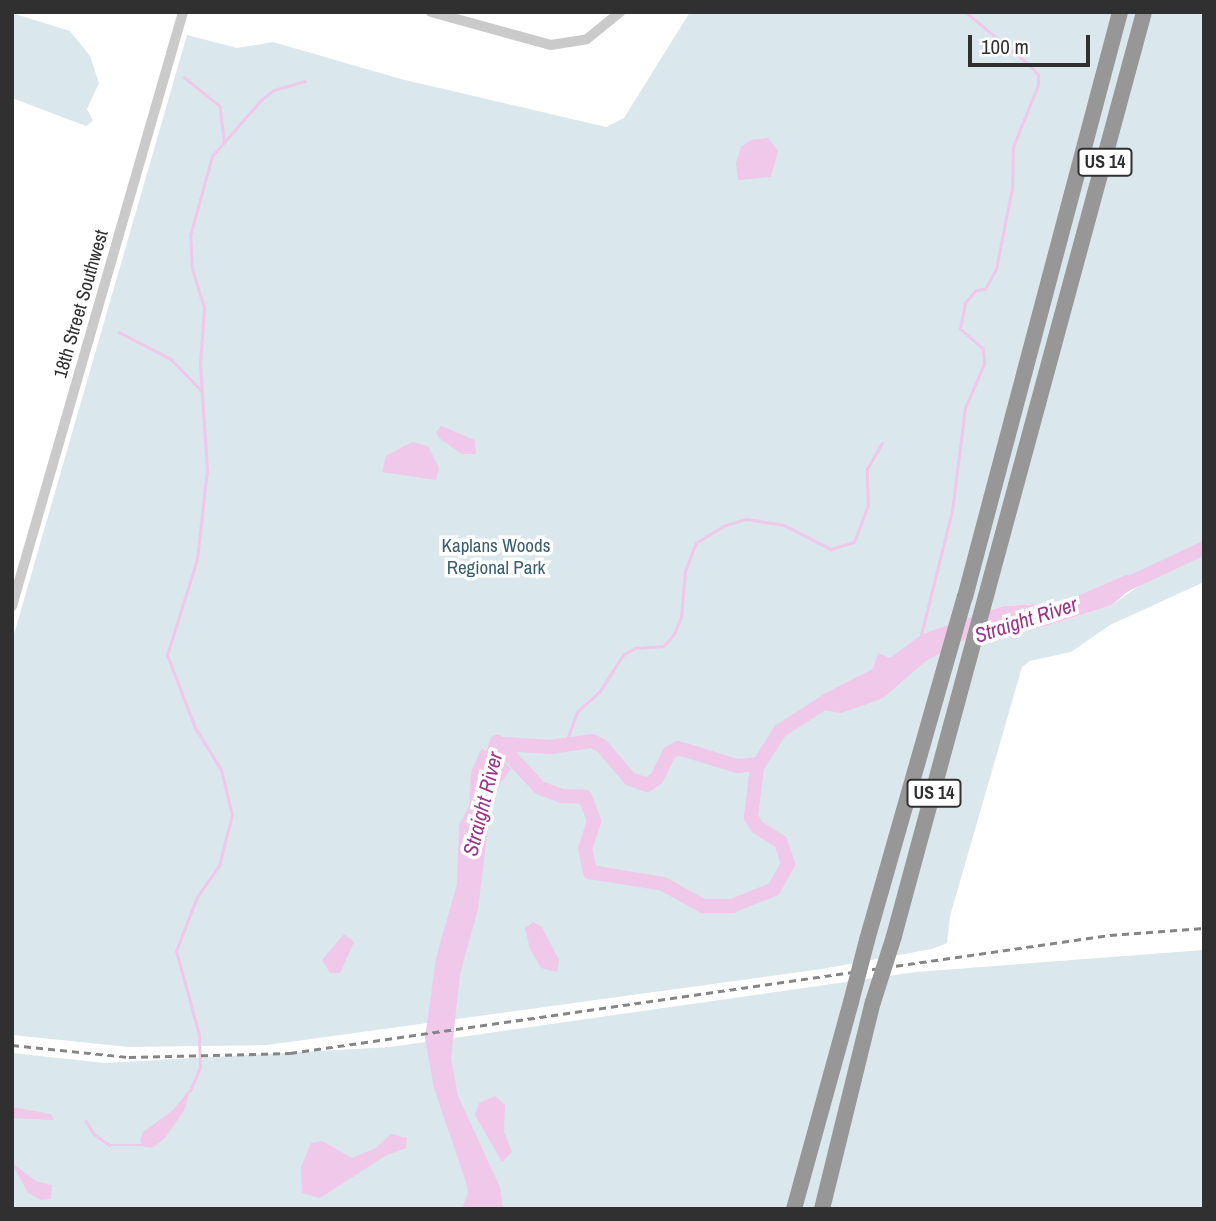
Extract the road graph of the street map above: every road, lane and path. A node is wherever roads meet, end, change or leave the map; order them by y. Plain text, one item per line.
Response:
1 (183, 12) edge
2 (431, 12) edge
3 (620, 12) edge
4 (1113, 12) edge
5 (1120, 12) edge
6 (1144, 12) edge
7 (1083, 153) junction
8 (12, 606) edge
9 (794, 1209) edge
10 (822, 1209) edge

1 - 8 street, 18th Street Southwest
2 - 3 street
4 - 7 highway
5 - 7 highway, US 14
6 - 10 highway, US 14, bridge
7 - 9 highway, US 14, bridge

